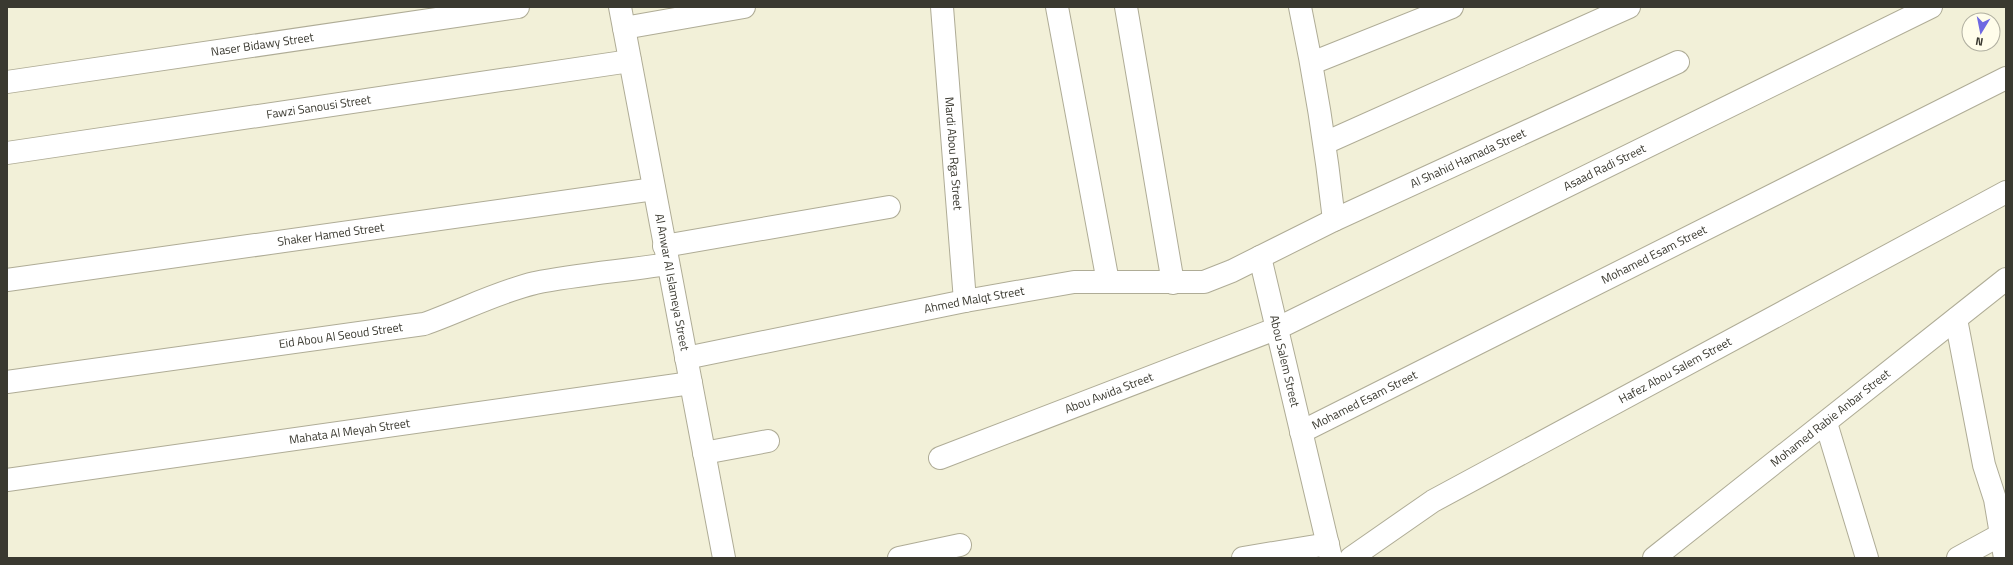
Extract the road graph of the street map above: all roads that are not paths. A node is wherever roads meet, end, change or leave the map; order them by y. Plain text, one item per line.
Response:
1 (518, 7) edge
2 (620, 7) edge
3 (744, 7) edge
4 (942, 7) edge
5 (1057, 7) edge
6 (1126, 7) edge
7 (1300, 7) edge
8 (1452, 7) edge
9 (1630, 7) edge
10 (1931, 7) edge
11 (624, 28) junction
12 (630, 61) junction
13 (1678, 62) dead end
14 (1312, 63) junction
15 (2006, 78) edge
16 (7, 82) edge
17 (1325, 143) junction
18 (7, 153) edge
19 (654, 189) junction
20 (2006, 192) edge
21 (889, 207) dead end
22 (1334, 220) junction
23 (666, 255) junction
24 (1260, 257) junction
25 (2006, 279) edge
26 (7, 280) edge
27 (1108, 282) junction
28 (1173, 283) junction
29 (964, 301) junction
30 (1956, 319) junction
31 (1278, 328) junction
32 (686, 358) junction
33 (7, 382) edge
34 (691, 383) junction
35 (1826, 423) junction
36 (1302, 432) junction
37 (768, 441) dead end
38 (704, 453) junction
39 (940, 458) dead end
40 (7, 480) edge
41 (2002, 534) junction
42 (960, 545) dead end
43 (1329, 551) edge
44 (724, 558) edge
45 (899, 558) edge
46 (1243, 558) edge
47 (1351, 558) edge
48 (1654, 558) edge
49 (1867, 558) edge
50 (1958, 558) edge
51 (2005, 558) edge

1 - 16 street, Naser Bidawy Street
2 - 11 street, Al Anwar Al Islameya Street
3 - 11 street
4 - 29 street, Mardi Abou Rga Street
5 - 27 street
6 - 28 street
7 - 14 street
8 - 14 street
9 - 17 street
10 - 31 street, Asaad Radi Street
11 - 12 street, Al Anwar Al Islameya Street
12 - 18 street, Fawzi Sanousi Street
12 - 19 street, Al Anwar Al Islameya Street
13 - 22 street, Al Shahid Hamada Street
14 - 17 street
15 - 36 street, Mohamed Esam Street
17 - 22 street
19 - 23 street, Al Anwar Al Islameya Street
19 - 26 street, Shaker Hamed Street
20 - 47 street, Hafez Abou Salem Street
21 - 23 street, Eid Abou Al Seoud Street
22 - 24 street, Al Shahid Hamada Street
23 - 32 street, Al Anwar Al Islameya Street
23 - 33 street, Eid Abou Al Seoud Street
24 - 28 street, Ahmed Malqt Street
24 - 31 street, Abou Salem Street
25 - 30 street, Mohamed Rabie Anbar Street
27 - 28 street, Ahmed Malqt Street
27 - 29 street, Ahmed Malqt Street
29 - 32 street, Ahmed Malqt Street
30 - 35 street, Mohamed Rabie Anbar Street
30 - 41 street
31 - 36 street, Abou Salem Street
31 - 39 street, Abou Awida Street
32 - 34 street, Al Anwar Al Islameya Street
34 - 38 street, Al Anwar Al Islameya Street
34 - 40 street, Mahata Al Meyah Street
35 - 48 street, Mohamed Rabie Anbar Street
35 - 49 street
36 - 43 street, Abou Salem Street
37 - 38 street
38 - 44 street, Al Anwar Al Islameya Street
41 - 50 street
41 - 51 street
42 - 45 street
43 - 46 street

